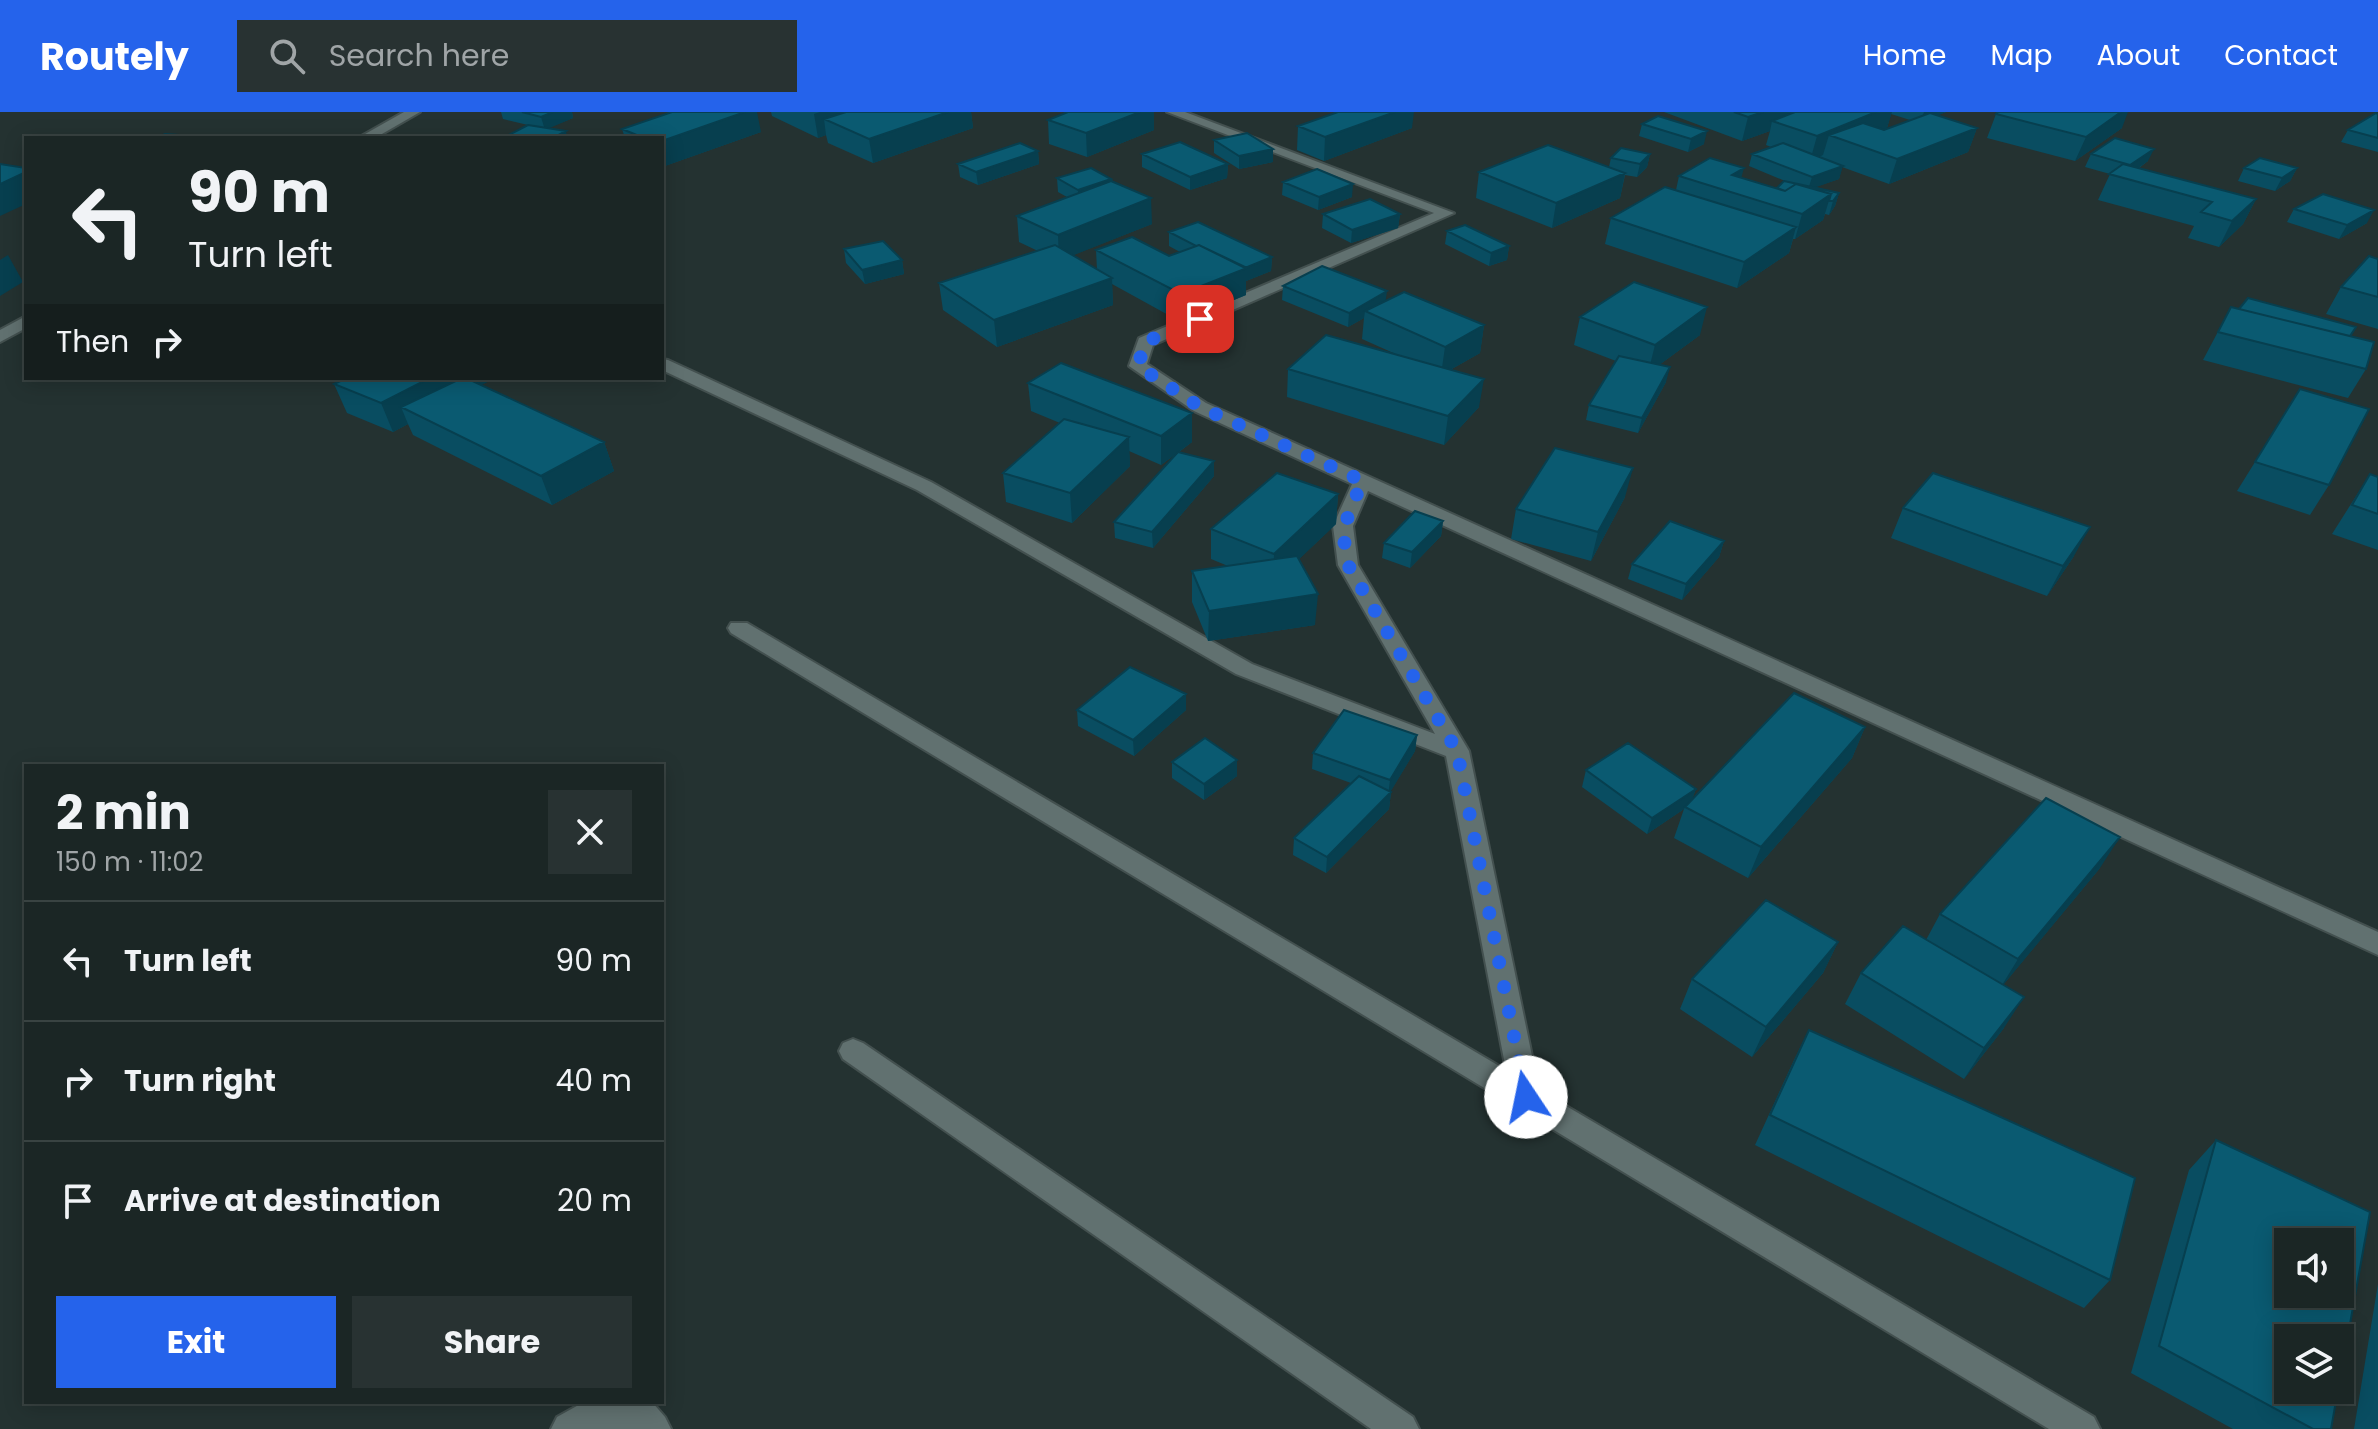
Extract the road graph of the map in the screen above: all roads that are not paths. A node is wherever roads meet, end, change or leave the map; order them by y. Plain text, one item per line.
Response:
1 (414, 112) edge
2 (1173, 112) edge
3 (369, 136) edge
4 (24, 322) edge
5 (0, 337) edge
6 (664, 365) edge
7 (1363, 481) junction
8 (739, 628) dead end
9 (1457, 751) junction
10 (2378, 944) edge
11 (853, 1051) dead end
12 (1526, 1097) junction
13 (569, 1429) edge
14 (653, 1429) edge
15 (1401, 1429) edge
16 (2082, 1429) edge

1 - 3 street
2 - 7 street
4 - 5 street
6 - 9 street
7 - 9 street
7 - 10 street
8 - 12 street
9 - 12 street
11 - 15 street
12 - 16 street
13 - 14 street

